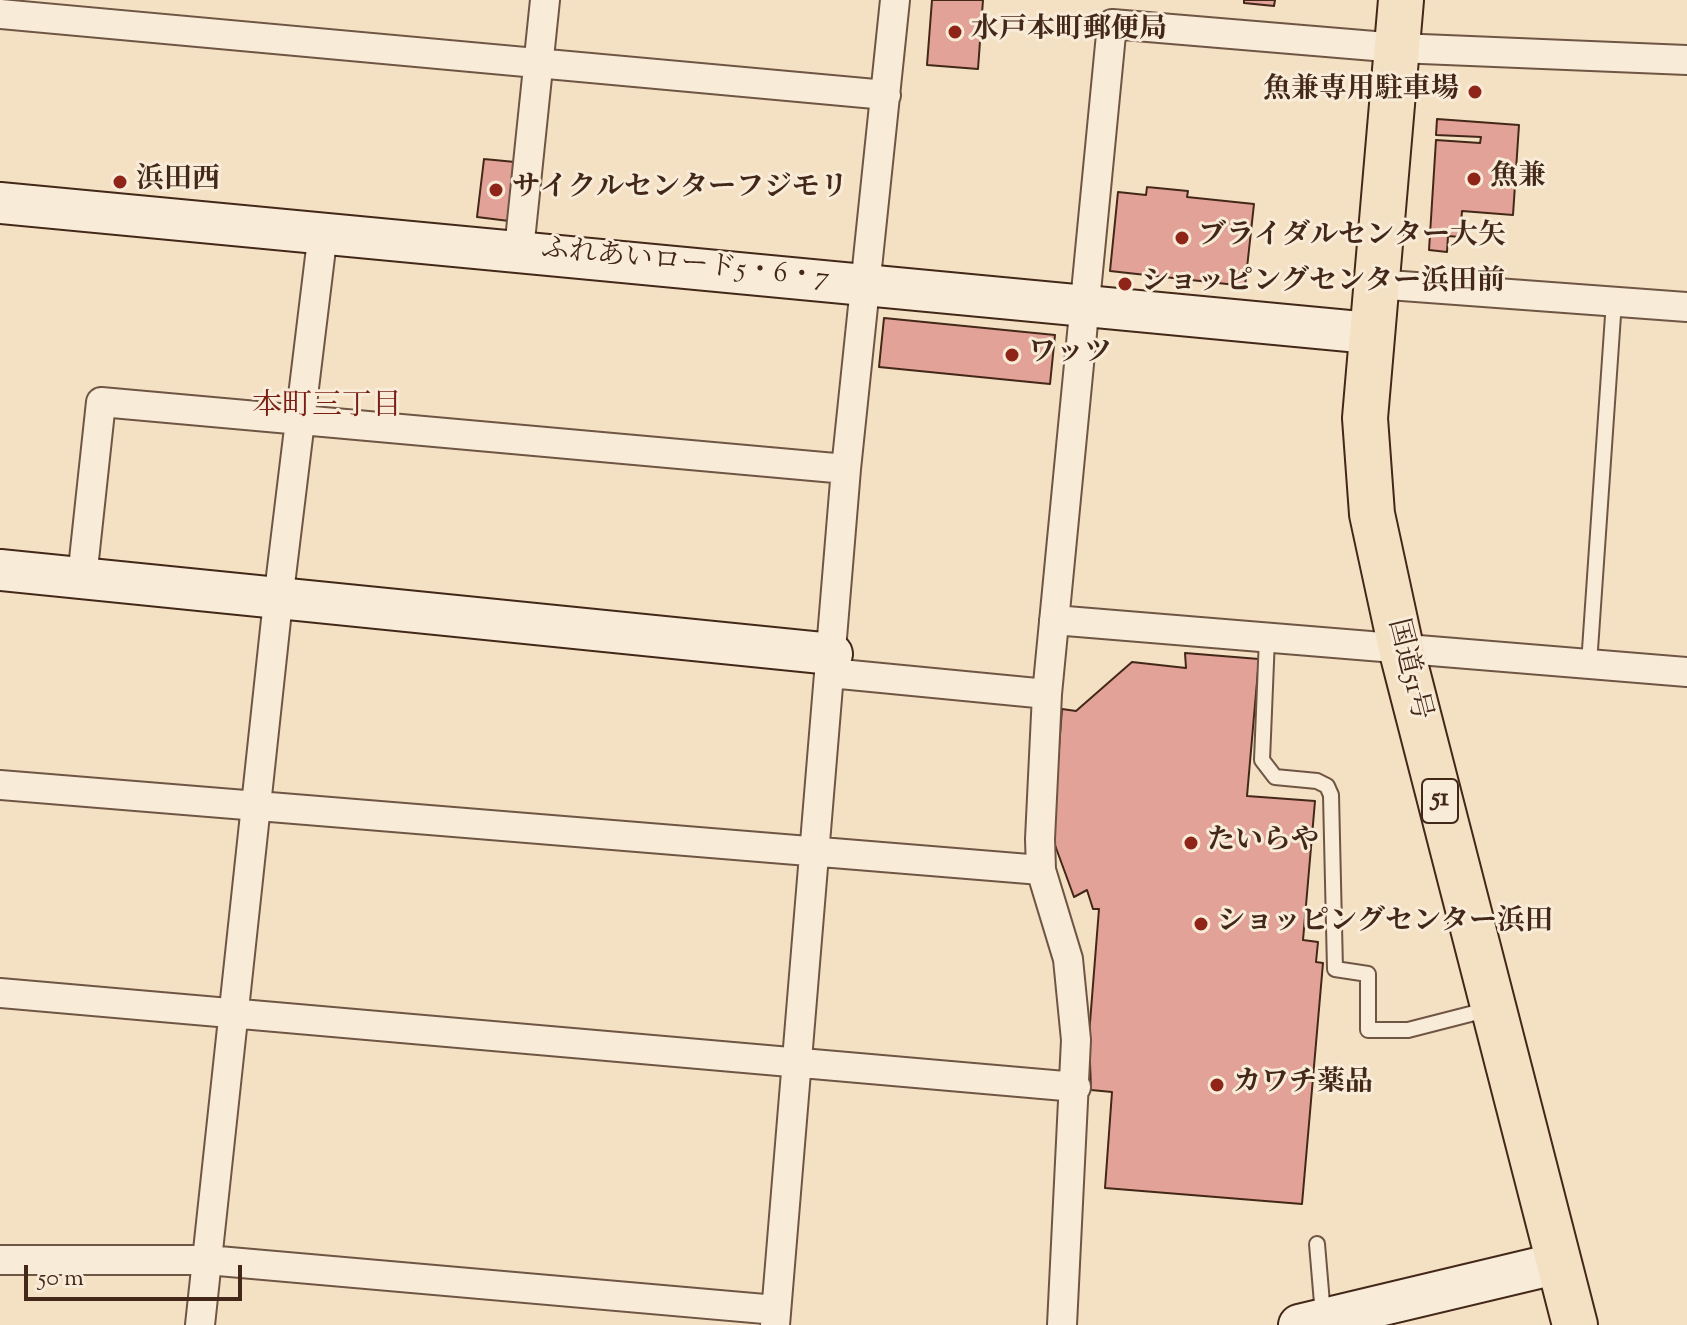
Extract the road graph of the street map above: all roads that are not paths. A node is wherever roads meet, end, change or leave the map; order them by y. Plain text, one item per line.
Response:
1 (545, 0) edge
2 (895, 0) edge
3 (1401, 0) edge
4 (0, 14) edge
5 (1398, 48) junction
6 (1687, 60) edge
7 (539, 61) junction
8 (886, 95) junction
9 (0, 203) edge
10 (323, 232) junction
11 (519, 250) junction
12 (866, 283) junction
13 (1375, 284) junction
14 (1614, 301) junction
15 (1085, 306) junction
16 (1687, 307) edge
17 (1370, 333) junction
18 (299, 421) junction
19 (846, 469) junction
20 (0, 570) edge
21 (82, 578) junction
22 (278, 601) junction
23 (1054, 620) junction
24 (1267, 638) junction
25 (1401, 648) junction
26 (831, 664) junction
27 (1589, 664) junction
28 (1687, 672) edge
29 (1047, 694) junction
30 (0, 785) edge
31 (258, 807) junction
32 (816, 854) junction
33 (1041, 870) junction
34 (0, 993) edge
35 (1493, 1008) junction
36 (233, 1013) junction
37 (798, 1064) junction
38 (1076, 1087) junction
39 (1317, 1244) dead end
40 (0, 1260) edge
41 (207, 1260) junction
42 (1559, 1263) junction
43 (776, 1317) edge
44 (1311, 1322) edge
45 (200, 1325) edge
46 (1062, 1325) edge
47 (1575, 1325) edge

1 - 7 street
2 - 8 street
3 - 5 highway, 国道51号 / 51
4 - 7 street
5 - 6 street
5 - 13 highway, 国道51号 / 51
5 - 15 street
7 - 8 street
7 - 11 street
8 - 12 street
9 - 10 street, ふれあいロード5・6・7
10 - 11 street, ふれあいロード5・6・7
10 - 18 street
11 - 12 street, ふれあいロード5・6・7
12 - 15 street, ふれあいロード5・6・7
12 - 19 street
13 - 14 street
13 - 17 highway, 国道51号 / 51
14 - 16 street
14 - 27 lane
15 - 17 street, ふれあいロード5・6・7
15 - 23 street
17 - 25 highway, 国道51号 / 51
18 - 19 street
18 - 21 street
18 - 22 street
19 - 26 street
20 - 21 street
21 - 22 street
22 - 26 street
22 - 31 street
23 - 24 street
23 - 29 street
24 - 25 street
24 - 35 lane
25 - 27 street
25 - 35 highway, 国道51号 / 51
26 - 29 street
26 - 32 street
27 - 28 street
29 - 33 street
30 - 31 street
31 - 32 street
31 - 36 street
32 - 33 street
32 - 37 street
33 - 38 street
34 - 36 street
35 - 42 highway, 国道51号 / 51
36 - 37 street
36 - 41 street
37 - 38 street
37 - 43 street
38 - 46 street
39 - 44 lane
40 - 41 street
41 - 43 street
41 - 45 street
42 - 44 street
42 - 47 highway, 国道51号 / 51

